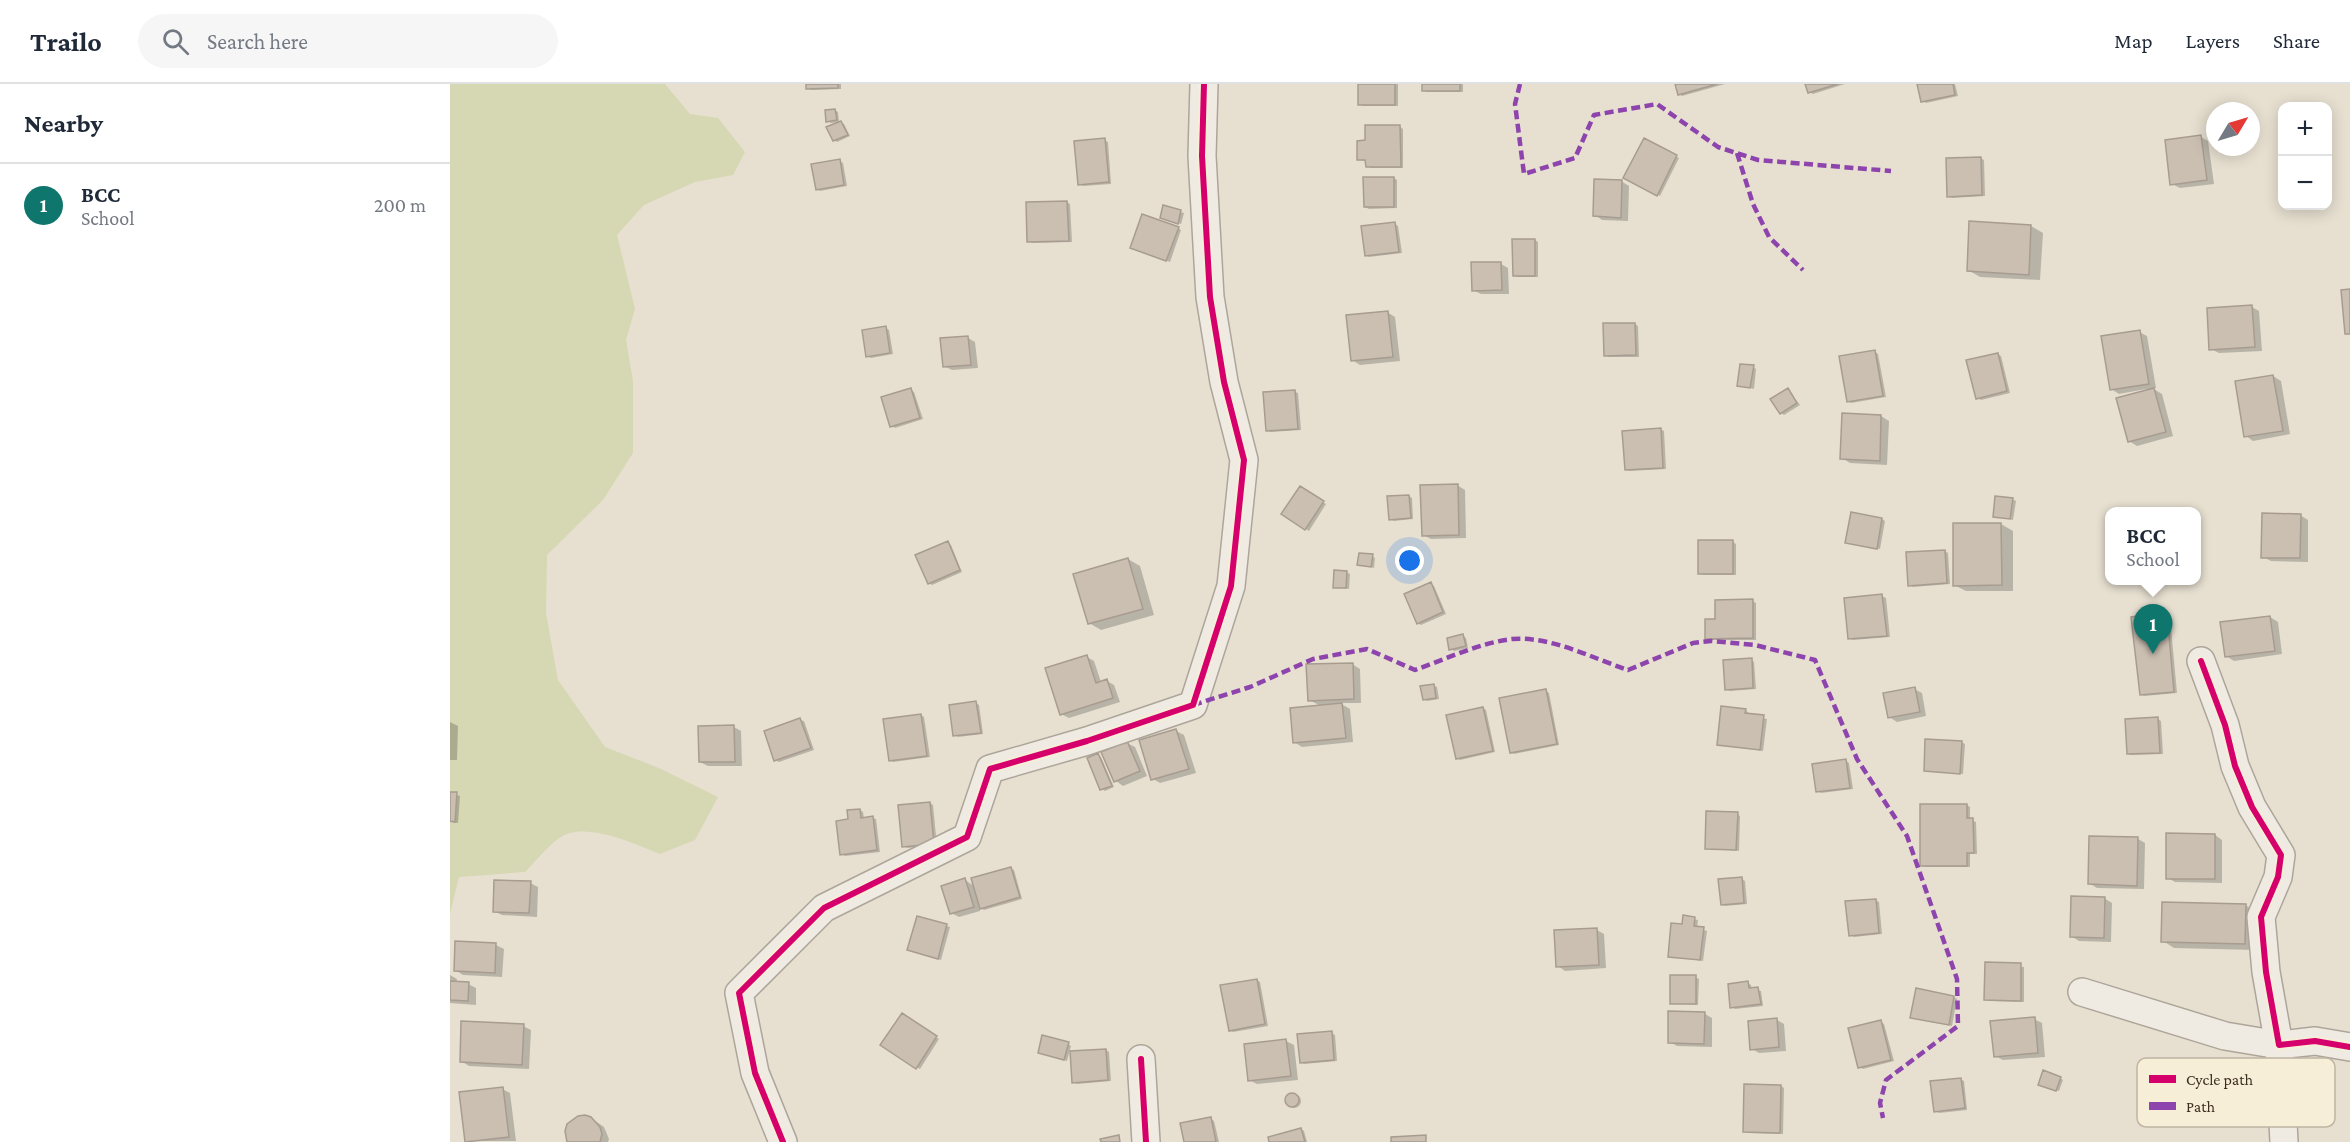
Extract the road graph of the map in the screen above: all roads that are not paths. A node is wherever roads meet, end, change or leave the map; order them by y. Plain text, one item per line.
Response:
1 (1204, 84) edge
2 (2201, 661) dead end
3 (2082, 992) dead end
4 (2279, 1045) junction
5 (2350, 1047) edge
6 (2280, 1058) edge
7 (1141, 1059) dead end
8 (2283, 1127) edge
9 (783, 1142) edge
10 (1146, 1142) edge
11 (2284, 1142) edge

1 - 9 street
2 - 4 street
3 - 4 street
4 - 5 street
4 - 6 street
7 - 10 street
8 - 11 street

